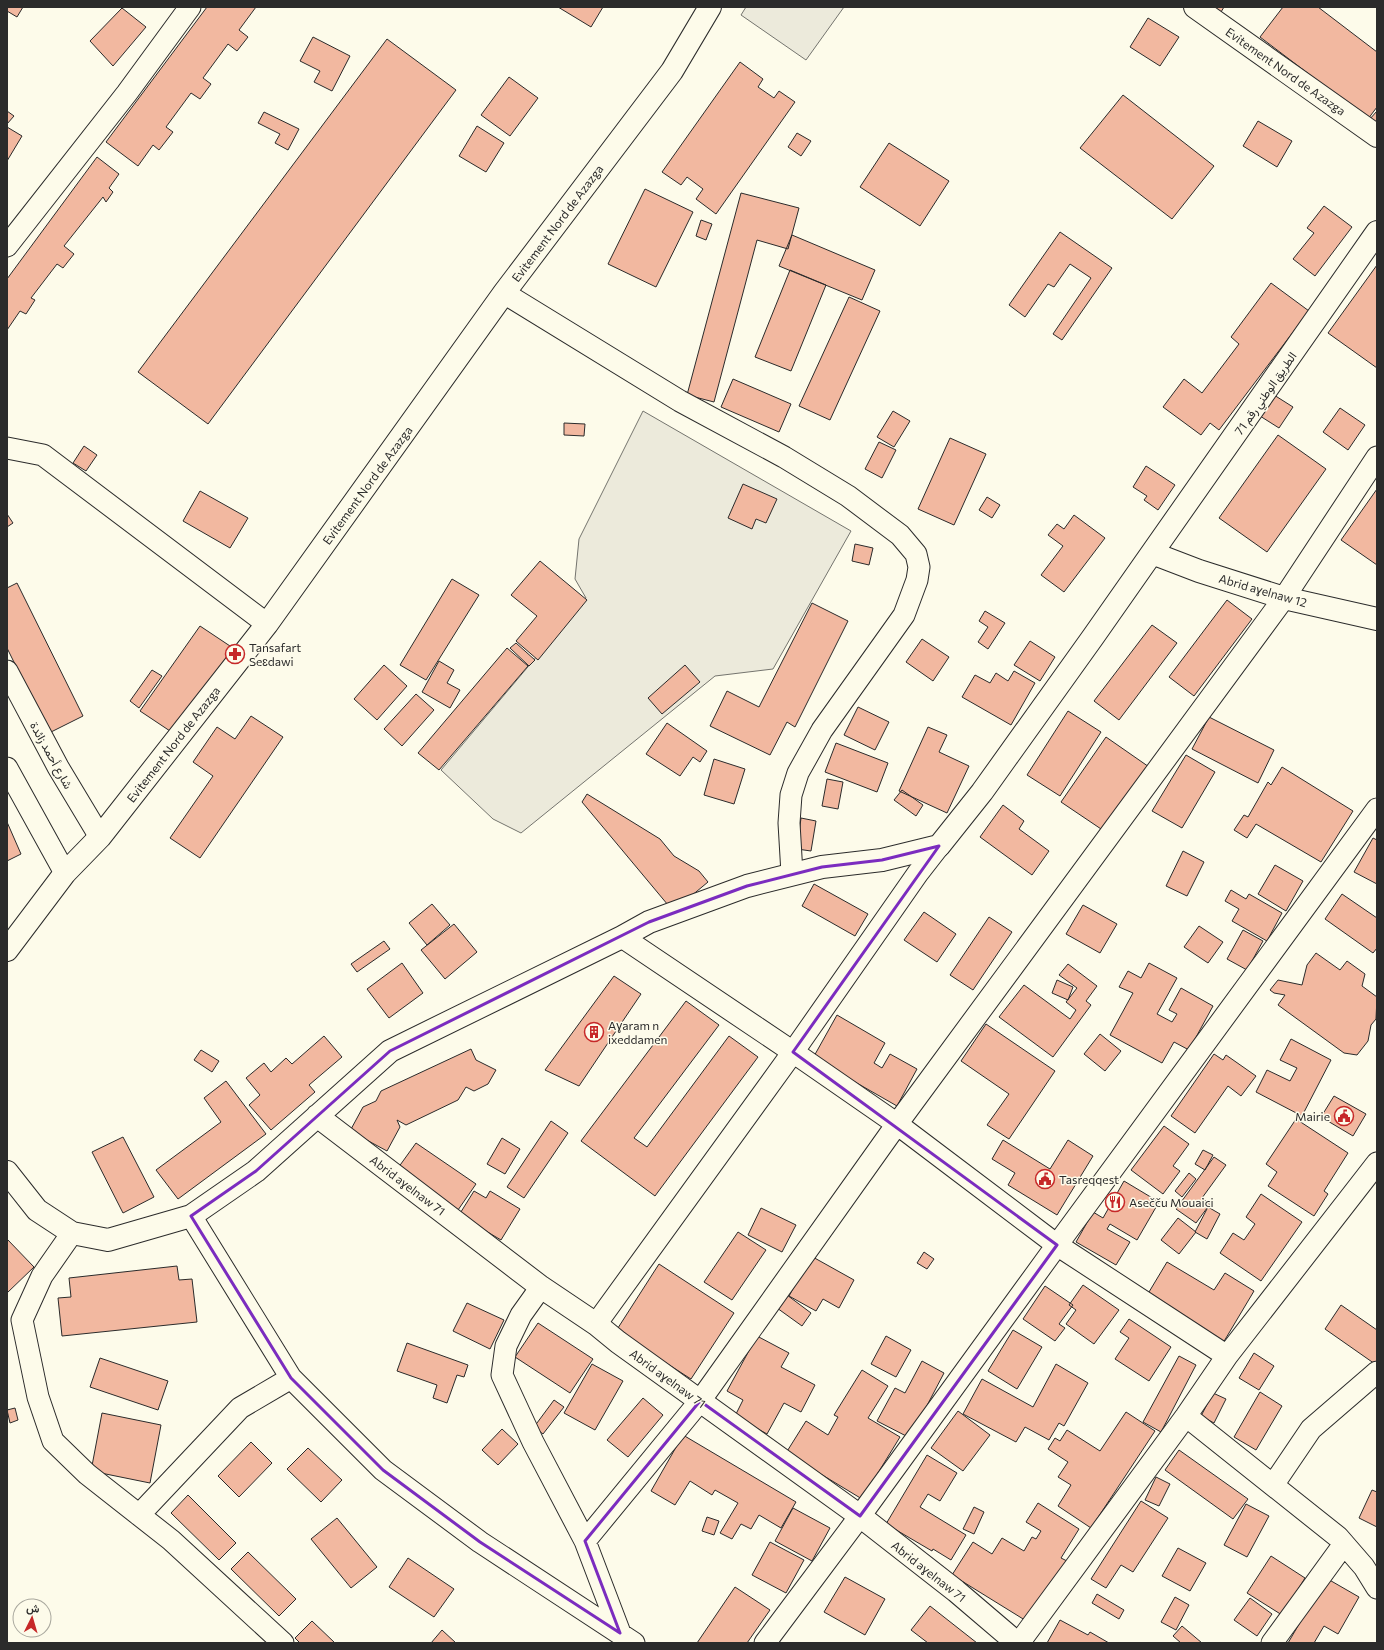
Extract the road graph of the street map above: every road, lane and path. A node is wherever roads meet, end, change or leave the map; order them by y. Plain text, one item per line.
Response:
1 (190, 7) edge
2 (710, 7) edge
3 (1195, 7) edge
4 (1377, 136) edge
5 (1377, 232) edge
6 (7, 246) edge
7 (504, 293) junction
8 (7, 448) edge
9 (1377, 457) edge
10 (1152, 553) junction
11 (1284, 598) junction
12 (1377, 619) edge
13 (267, 624) junction
14 (7, 671) edge
15 (7, 768) edge
16 (1377, 809) edge
17 (100, 837) junction
18 (939, 846) junction
19 (65, 873) junction
20 (792, 874) junction
21 (622, 937) junction
22 (7, 950) edge
23 (793, 1052) junction
24 (317, 1116) junction
25 (897, 1124) junction
26 (1377, 1163) edge
27 (7, 1172) edge
28 (191, 1216) junction
29 (72, 1233) junction
30 (1057, 1245) junction
31 (541, 1286) junction
32 (14, 1322) edge
33 (596, 1324) junction
34 (1226, 1356) junction
35 (1377, 1372) edge
36 (291, 1378) junction
37 (700, 1401) junction
38 (1186, 1416) junction
39 (1273, 1485) junction
40 (139, 1515) junction
41 (860, 1516) junction
42 (585, 1541) junction
43 (1344, 1544) junction
44 (1377, 1588) edge
45 (627, 1638) edge
46 (283, 1643) edge
47 (765, 1643) edge
48 (1018, 1643) edge
49 (1272, 1643) edge

1 - 6 street
2 - 7 main road, Evitement Nord de Azazga
3 - 4 main road, Evitement Nord de Azazga
5 - 10 main road, الطريق الوطني رقم 71
7 - 13 main road, Evitement Nord de Azazga
7 - 20 street
8 - 13 street
9 - 11 street
10 - 11 main road, Abrid aɣelnaw 12
10 - 18 main road, الطريق الوطني رقم 71
11 - 12 main road, Abrid aɣelnaw 12
11 - 25 street
13 - 17 main road, Evitement Nord de Azazga
14 - 17 street, شارع أحمد زائدة
15 - 19 street
16 - 30 street
17 - 19 main road, Evitement Nord de Azazga
18 - 20 main road
18 - 23 street
19 - 22 main road, Evitement Nord de Azazga
20 - 21 main road
21 - 23 street
21 - 24 main road
23 - 25 street
23 - 33 street
24 - 28 main road
24 - 31 main road, Abrid aɣelnaw 71
25 - 30 street
25 - 37 street
26 - 34 street
27 - 29 main road
28 - 29 main road
28 - 36 street
29 - 32 street
30 - 34 street
30 - 41 street
31 - 33 main road, Abrid aɣelnaw 71
31 - 42 street
32 - 40 street
33 - 37 main road, Abrid aɣelnaw 71
34 - 38 street
35 - 39 street
36 - 40 street
36 - 45 street
37 - 41 main road, Abrid aɣelnaw 71
37 - 42 street
38 - 39 street
38 - 48 street
39 - 43 street
40 - 46 street
41 - 47 street
41 - 48 main road, Abrid aɣelnaw 71
42 - 45 street
43 - 44 street
43 - 49 street

